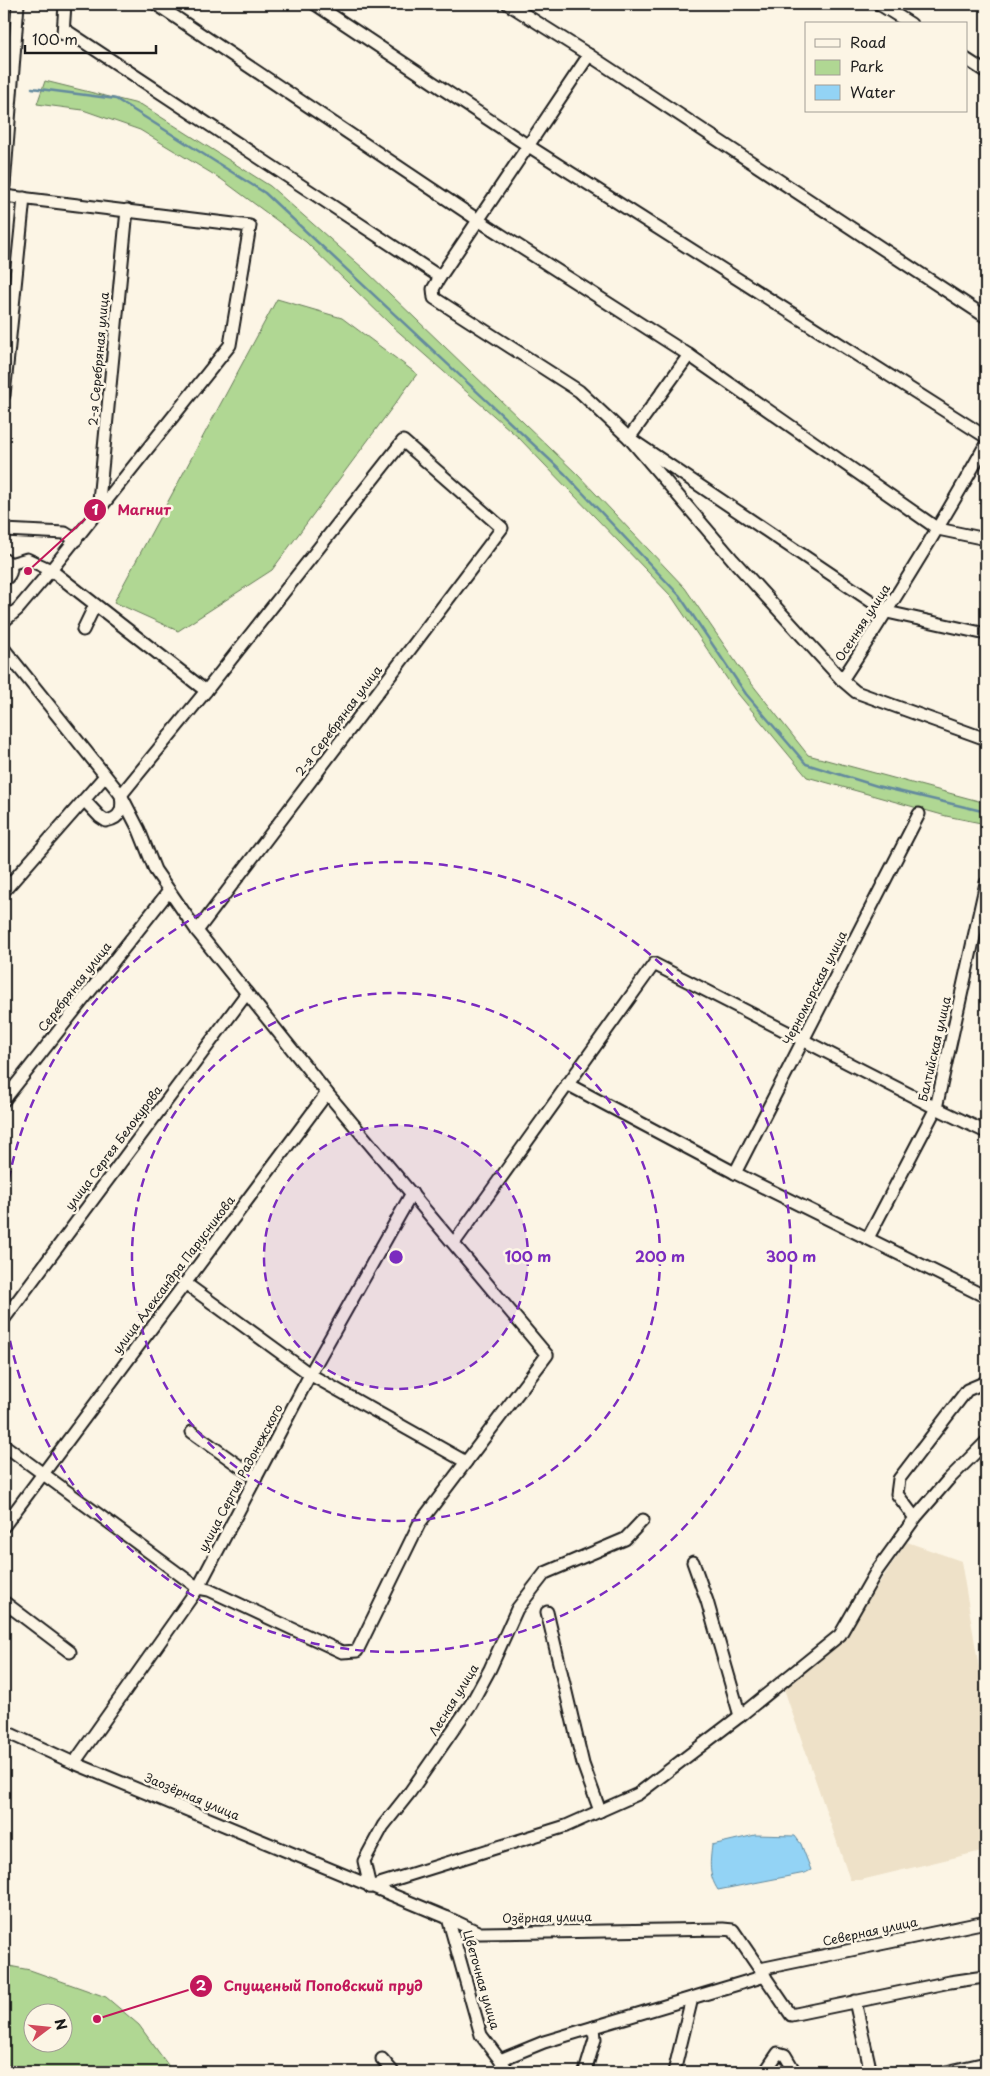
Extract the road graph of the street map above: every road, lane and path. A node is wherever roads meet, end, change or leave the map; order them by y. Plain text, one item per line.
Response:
1 (18, 4) edge
2 (65, 4) edge
3 (156, 4) edge
4 (315, 4) edge
5 (508, 4) edge
6 (880, 4) edge
7 (908, 22) edge
8 (589, 55) junction
9 (968, 60) edge
10 (986, 72) edge
11 (527, 145) junction
12 (4, 186) edge
13 (4, 196) edge
14 (24, 198) junction
15 (127, 210) junction
16 (478, 220) junction
17 (440, 277) junction
18 (986, 317) edge
19 (689, 356) junction
20 (4, 394) edge
21 (986, 437) edge
22 (629, 438) junction
23 (986, 444) edge
24 (98, 511) junction
25 (938, 529) junction
26 (4, 530) edge
27 (986, 539) edge
28 (76, 540) junction
29 (7, 562) edge
30 (51, 570) junction
31 (4, 580) edge
32 (95, 605) junction
33 (887, 612) junction
34 (4, 621) edge
35 (83, 630) dead end
36 (986, 634) edge
37 (4, 649) edge
38 (842, 680) junction
39 (206, 691) junction
40 (986, 740) edge
41 (105, 776) junction
42 (121, 795) junction
43 (84, 800) junction
44 (919, 814) dead end
45 (986, 883) edge
46 (4, 891) edge
47 (169, 891) junction
48 (197, 931) junction
49 (247, 993) junction
50 (804, 1040) junction
51 (567, 1084) junction
52 (327, 1093) junction
53 (4, 1100) edge
54 (936, 1108) junction
55 (986, 1132) edge
56 (735, 1173) junction
57 (412, 1193) junction
58 (868, 1238) junction
59 (454, 1243) junction
60 (185, 1282) junction
61 (986, 1297) edge
62 (4, 1319) edge
63 (311, 1375) junction
64 (986, 1382) edge
65 (192, 1432) dead end
66 (986, 1442) edge
67 (4, 1445) edge
68 (466, 1462) junction
69 (43, 1474) junction
70 (256, 1478) junction
71 (915, 1518) junction
72 (643, 1520) dead end
73 (4, 1526) edge
74 (693, 1562) dead end
75 (198, 1588) junction
76 (4, 1602) edge
77 (547, 1612) dead end
78 (70, 1652) dead end
79 (740, 1716) junction
80 (4, 1731) edge
81 (74, 1763) junction
82 (600, 1811) junction
83 (370, 1887) junction
84 (448, 1918) junction
85 (986, 1922) edge
86 (763, 1973) junction
87 (984, 1977) dead end
88 (692, 1998) junction
89 (855, 2002) junction
90 (594, 2027) junction
91 (382, 2058) dead end
92 (500, 2060) junction
93 (986, 2063) edge
94 (869, 2064) dead end
95 (392, 2072) edge
96 (508, 2072) edge
97 (585, 2072) edge
98 (674, 2072) edge
99 (765, 2072) edge
100 (795, 2072) edge
101 (946, 2072) edge

1 - 12 street
2 - 17 street
3 - 16 street
4 - 11 street
5 - 8 street
6 - 7 street
8 - 11 street
8 - 18 street
9 - 10 street
11 - 16 street
11 - 21 street
13 - 14 street
14 - 15 street
14 - 20 street
15 - 24 street, 2-я Серебряная улица
15 - 24 street
16 - 17 street
16 - 19 street
17 - 22 street
19 - 22 street
19 - 25 street
22 - 33 street
22 - 38 street
23 - 25 street, Осенняя улица
24 - 28 street
25 - 27 street
25 - 33 street, Осенняя улица
26 - 28 street
28 - 30 street
29 - 30 street
29 - 31 street
30 - 32 street
30 - 34 street
32 - 35 street
32 - 39 street
33 - 36 street
33 - 38 street, Осенняя улица
37 - 41 street
38 - 40 street, Осенняя улица
39 - 42 street
39 - 48 street, 2-я Серебряная улица
41 - 42 street
41 - 43 street
42 - 43 street
42 - 47 street
43 - 46 street
44 - 50 street, Черноморская улица
45 - 54 street, Балтийская улица
47 - 48 street
47 - 53 street, Серебряная улица
48 - 49 street
49 - 52 street
49 - 62 street, улица Сергея Белокурова
50 - 51 street
50 - 54 street
50 - 56 street, Черноморская улица
51 - 56 street
51 - 59 street
52 - 57 street
52 - 60 street, улица Александра Парусникова
54 - 55 street
54 - 58 street, Балтийская улица
56 - 58 street
57 - 59 street
57 - 63 street, улица Сергия Радонежского
58 - 61 street
59 - 68 street
60 - 63 street
60 - 69 street, улица Александра Парусникова
63 - 68 street
63 - 70 street, улица Сергия Радонежского
64 - 71 street
65 - 70 street
66 - 71 street
67 - 69 street
68 - 75 street
69 - 73 street
69 - 75 street
70 - 75 street, улица Сергия Радонежского
71 - 79 street
72 - 83 street, Лесная улица
74 - 79 street
75 - 81 street, улица Сергия Радонежского
76 - 78 street
77 - 82 street
79 - 82 street
80 - 81 street, Заозёрная улица
81 - 83 street, Заозёрная улица
82 - 83 street
83 - 84 street, Озёрная улица
84 - 86 street, Озёрная улица
84 - 92 street, Цветочная улица
85 - 86 street, Северная улица
86 - 88 street, Северная улица
86 - 89 street
87 - 89 street
88 - 90 street, Северная улица
88 - 98 street
89 - 94 street
90 - 92 street, Северная улица
90 - 97 street
91 - 95 street
92 - 96 street, Цветочная улица
93 - 101 street
99 - 100 street

